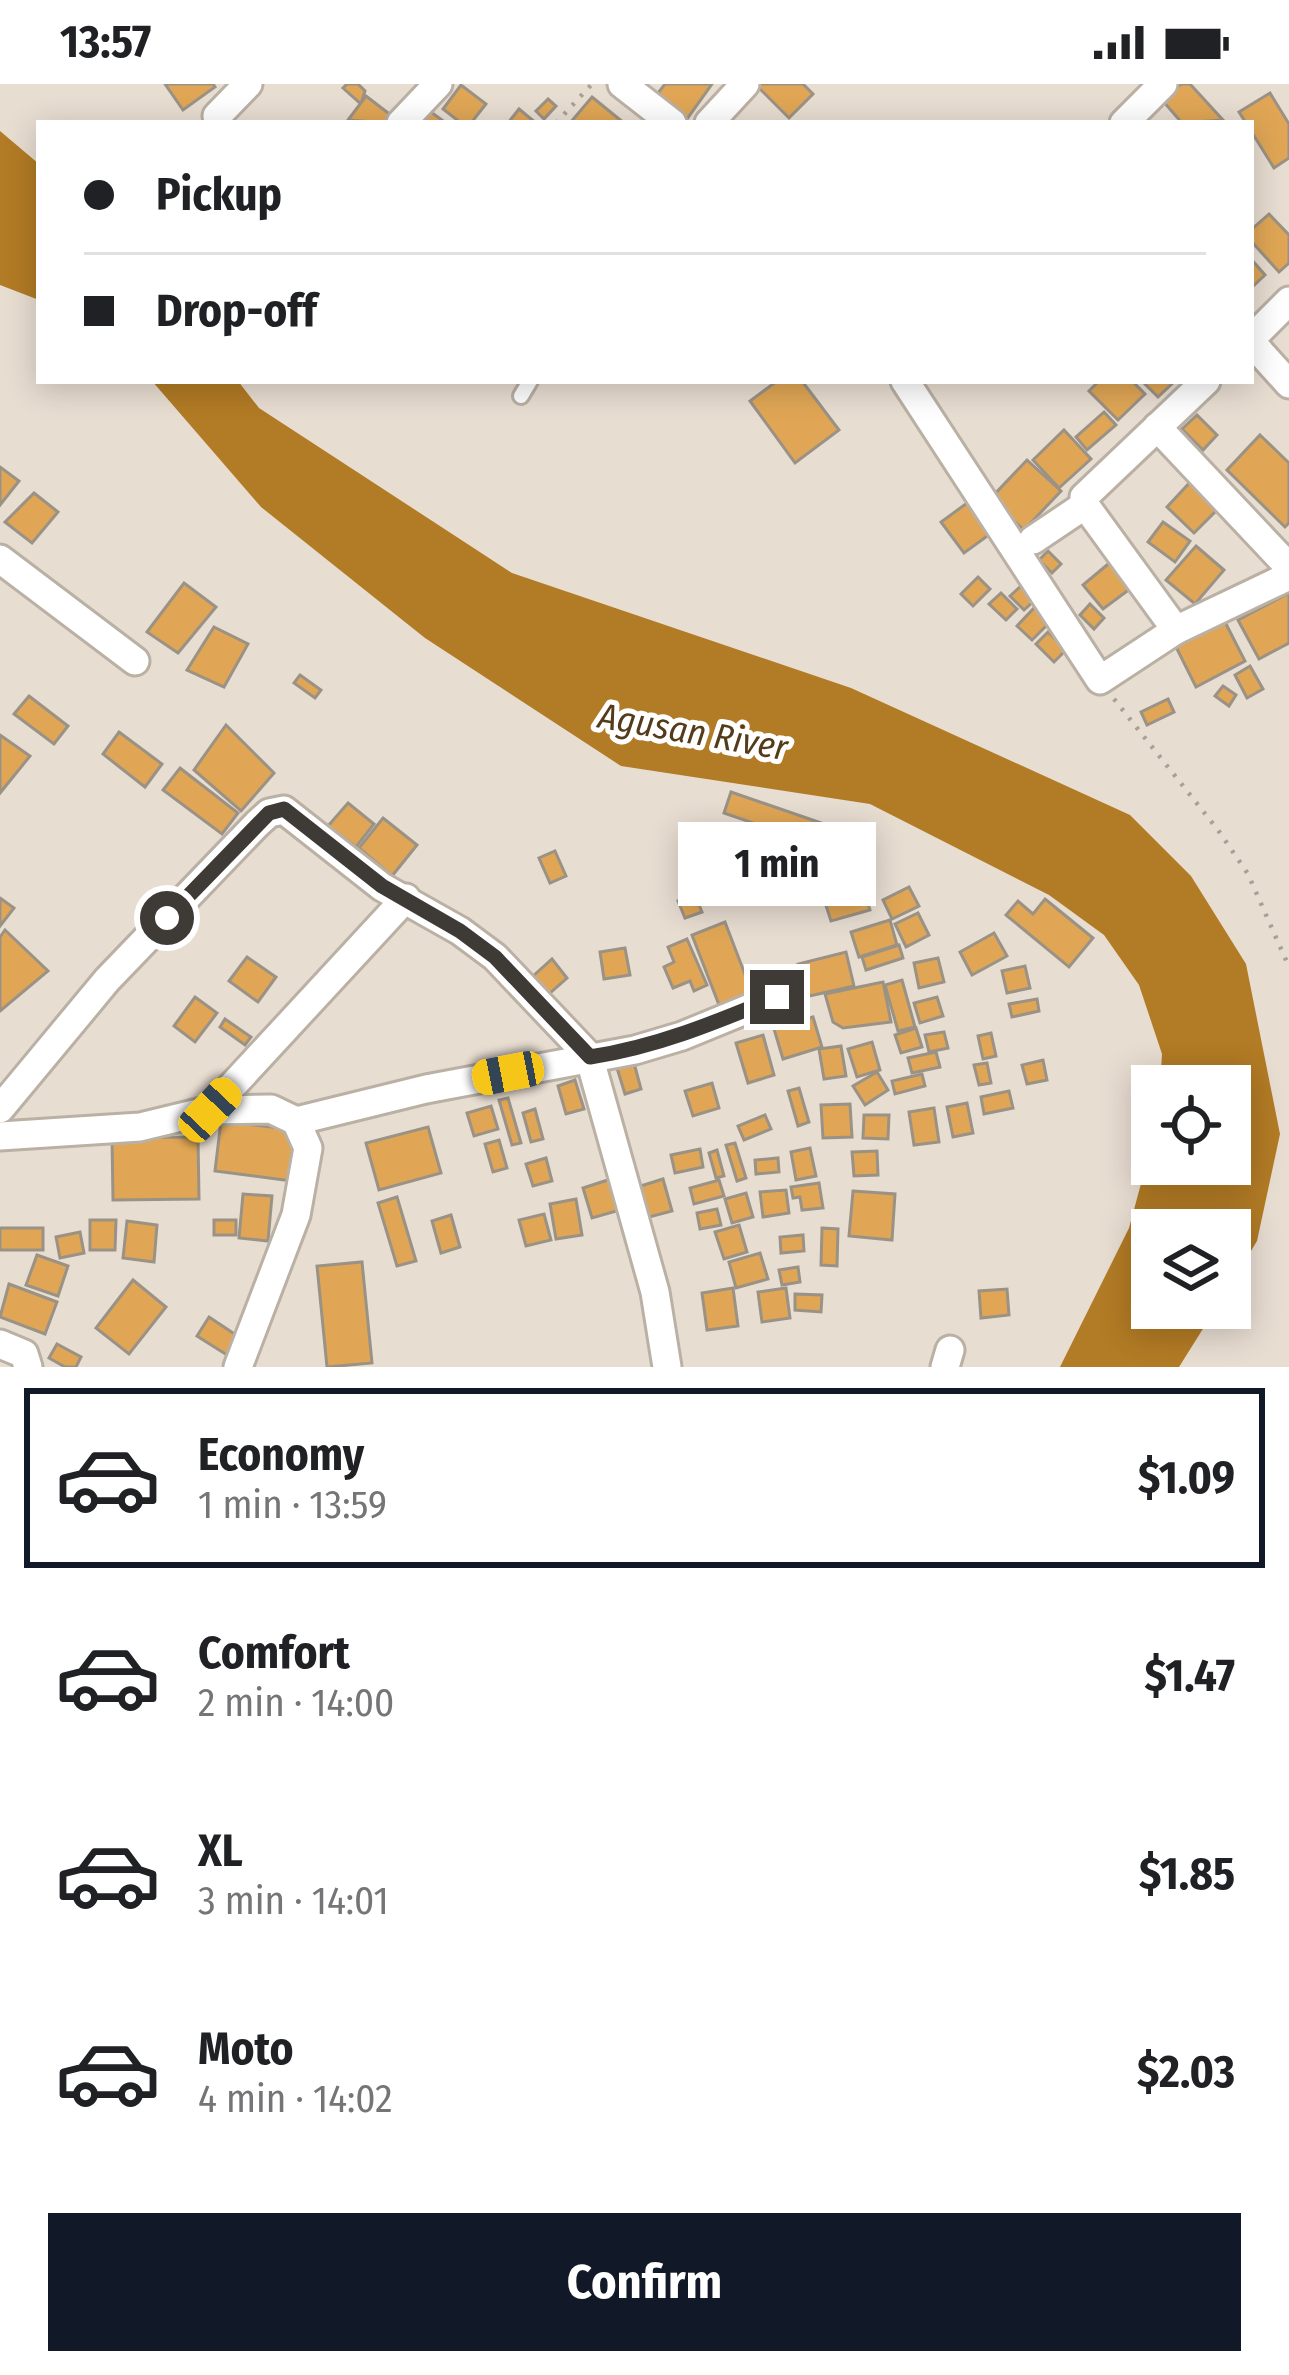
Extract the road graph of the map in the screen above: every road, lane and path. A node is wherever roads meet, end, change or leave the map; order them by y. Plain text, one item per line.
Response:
1 (248, 84) edge
2 (438, 84) edge
3 (592, 84) edge
4 (622, 84) edge
5 (745, 84) edge
6 (1162, 84) edge
7 (217, 116) dead end
8 (404, 120) edge
9 (559, 120) edge
10 (668, 120) edge
11 (712, 120) edge
12 (1127, 120) edge
13 (1289, 301) edge
14 (1254, 337) edge
15 (1254, 343) edge
16 (528, 384) edge
17 (907, 384) edge
18 (1203, 384) edge
19 (1289, 384) edge
20 (521, 396) dead end
21 (1157, 427) junction
22 (1085, 505) junction
23 (1033, 540) dead end
24 (0, 559) edge
25 (1289, 567) edge
26 (1289, 576) edge
27 (1176, 630) junction
28 (135, 661) dead end
29 (1100, 680) junction
30 (406, 898) junction
31 (1289, 967) edge
32 (777, 997) dead end
33 (590, 1057) junction
34 (0, 1109) edge
35 (210, 1110) junction
36 (296, 1121) junction
37 (0, 1136) edge
38 (0, 1344) edge
39 (28, 1367) edge
40 (238, 1367) edge
41 (667, 1367) edge

1 - 7 street
2 - 8 street
3 - 9 path
4 - 10 street
5 - 11 street
6 - 12 street
13 - 14 street
15 - 19 street
16 - 20 lane
17 - 29 street
18 - 21 street
21 - 22 street
21 - 25 street
22 - 23 street
22 - 27 street
24 - 28 street
26 - 27 street
27 - 29 street
29 - 31 path
30 - 33 street
30 - 34 street
30 - 35 street
32 - 33 street
33 - 36 street
33 - 41 street
35 - 36 street
35 - 37 street
36 - 40 street
38 - 39 street

